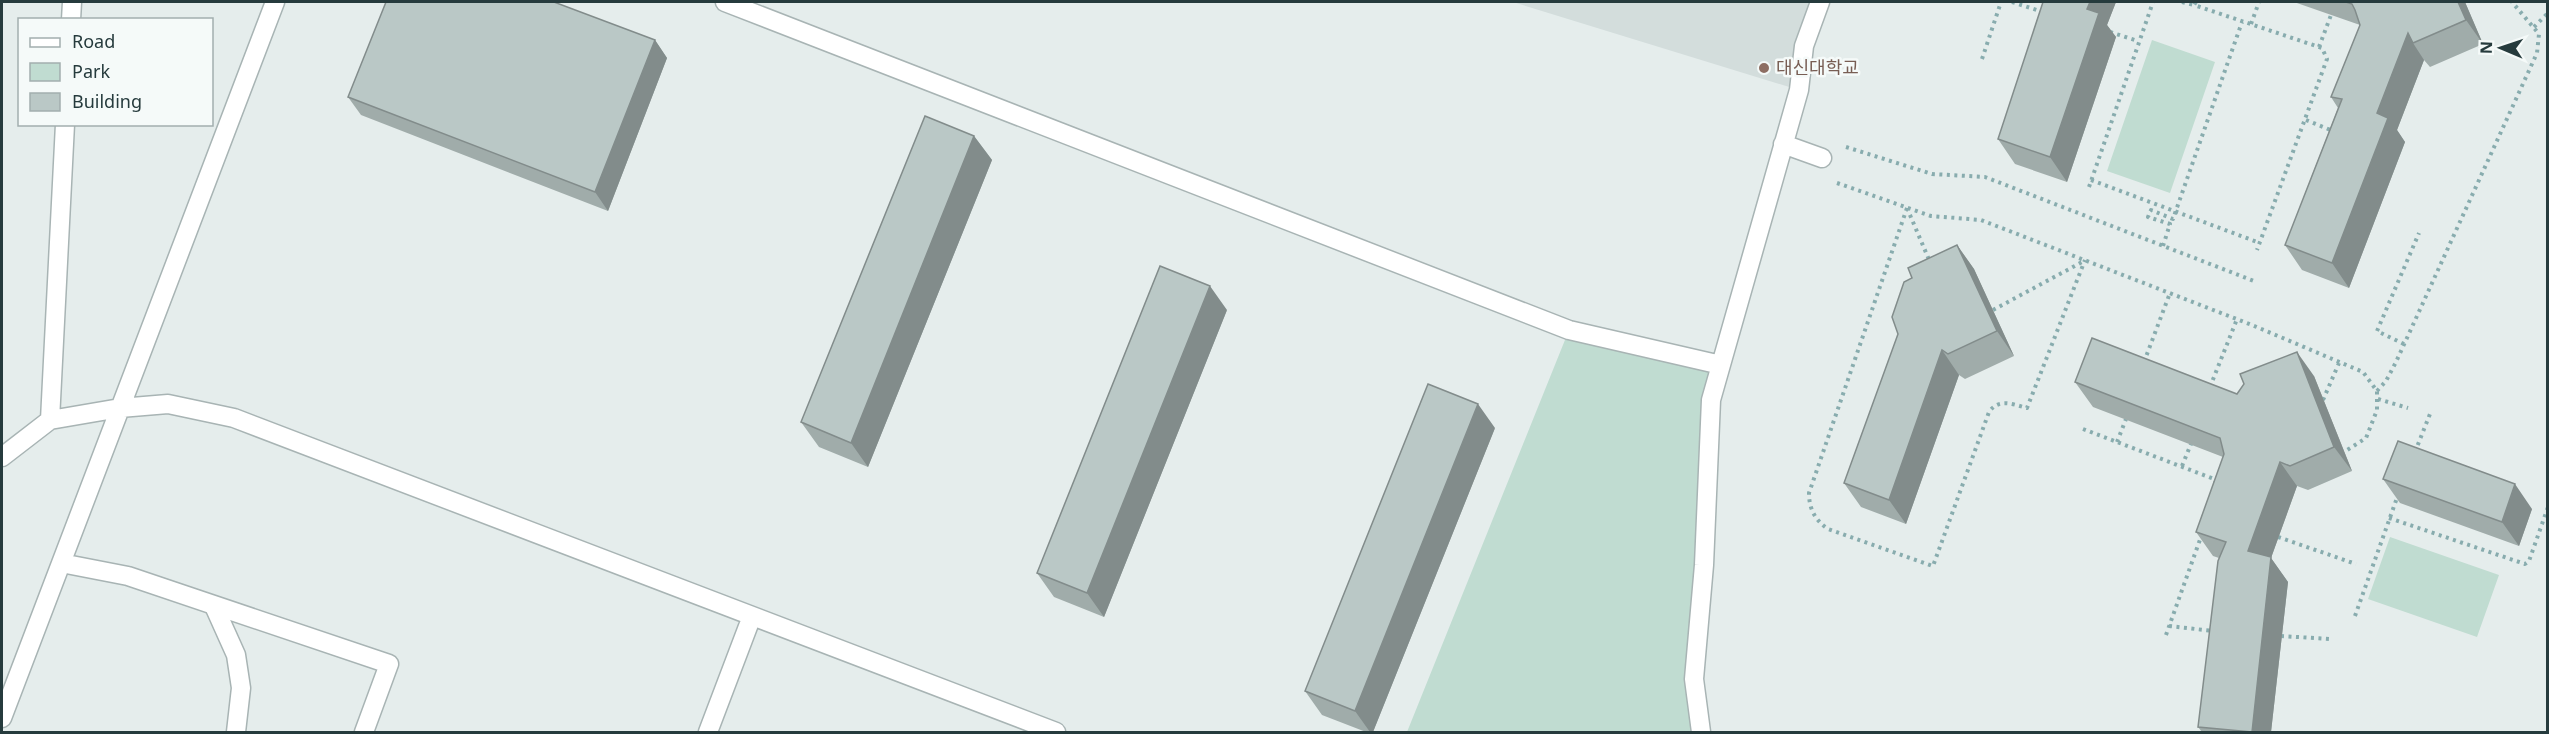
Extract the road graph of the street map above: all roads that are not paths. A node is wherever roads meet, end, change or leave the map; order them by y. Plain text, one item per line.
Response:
1 (72, 2) edge
2 (275, 2) edge
3 (725, 2) edge
4 (1820, 2) edge
5 (71, 18) edge
6 (65, 126) edge
7 (1782, 144) junction
8 (1822, 158) dead end
9 (1721, 365) junction
10 (120, 408) junction
11 (50, 420) junction
12 (2, 457) edge
13 (61, 563) junction
14 (214, 606) junction
15 (752, 616) junction
16 (2, 718) edge
17 (1008, 724) edge
18 (236, 732) edge
19 (364, 732) edge
20 (708, 732) edge
21 (1056, 732) edge
22 (1701, 732) edge

1 - 5 street
2 - 10 street
3 - 9 street
4 - 7 street
6 - 11 street
7 - 8 street
7 - 9 street
9 - 22 street
10 - 11 street
10 - 13 street
10 - 15 street
11 - 12 street
13 - 14 street
13 - 16 street
14 - 18 street
14 - 19 street
15 - 17 street
15 - 20 street
17 - 21 street

